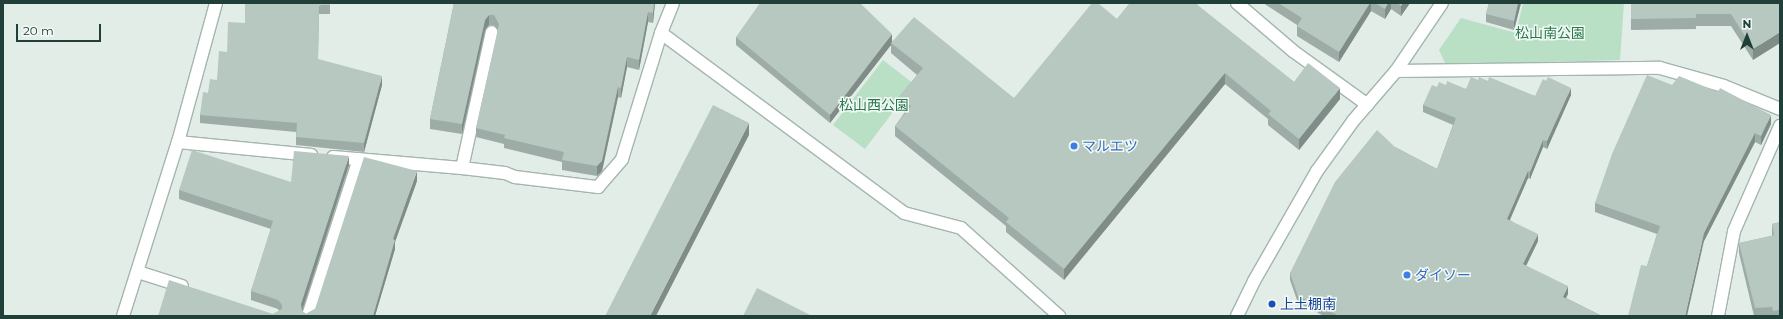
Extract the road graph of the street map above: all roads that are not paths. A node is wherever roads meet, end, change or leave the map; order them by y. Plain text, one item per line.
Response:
1 (216, 3) edge
2 (673, 3) edge
3 (1237, 3) edge
4 (1442, 3) edge
5 (492, 32) dead end
6 (661, 33) junction
7 (1396, 71) junction
8 (1368, 105) junction
9 (1780, 109) edge
10 (1780, 126) edge
11 (178, 142) junction
12 (359, 159) junction
13 (462, 168) junction
14 (138, 272) junction
15 (195, 290) edge
16 (123, 316) edge
17 (308, 316) edge
18 (1059, 316) edge
19 (1237, 316) edge
20 (1718, 316) edge

1 - 11 street
2 - 6 street
3 - 8 street
4 - 7 street
5 - 13 street
6 - 13 street
6 - 18 street
7 - 8 street
7 - 9 street
8 - 19 street
10 - 20 street
11 - 12 street
11 - 14 street
12 - 13 street
12 - 17 street
14 - 15 street
14 - 16 street

